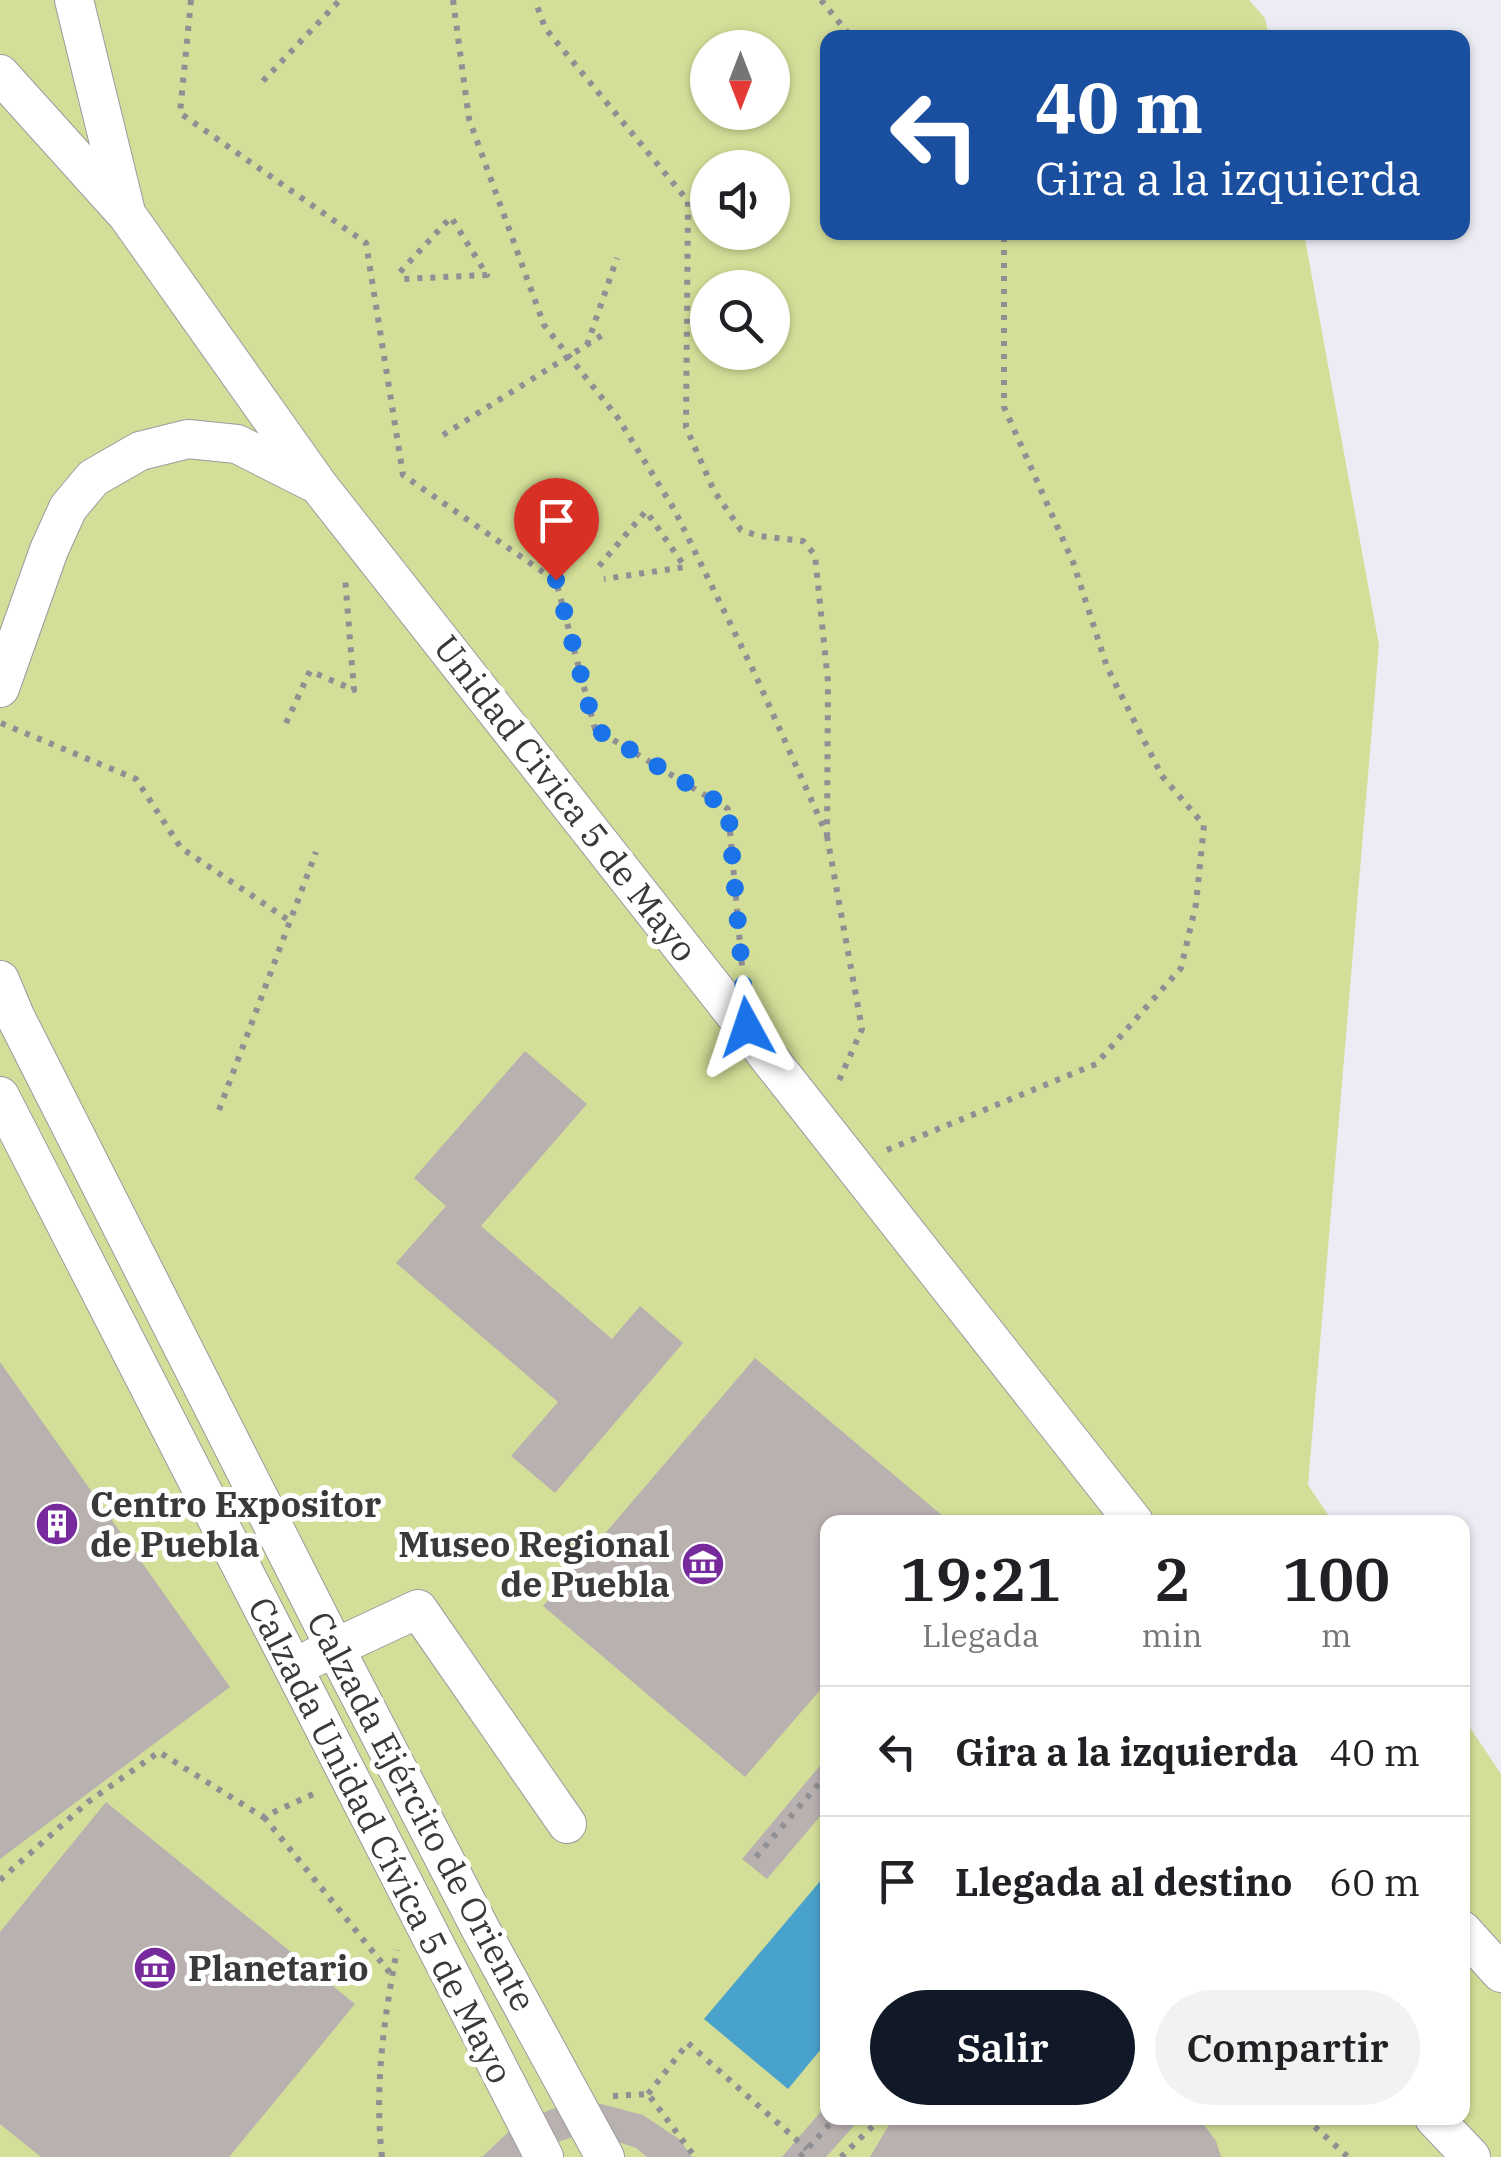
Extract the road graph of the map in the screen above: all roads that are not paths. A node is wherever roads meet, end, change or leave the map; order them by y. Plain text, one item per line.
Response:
1 (74, 0) edge
2 (0, 74) edge
3 (127, 216) junction
4 (318, 486) junction
5 (0, 688) edge
6 (0, 980) edge
7 (0, 1096) edge
8 (1129, 1515) edge
9 (334, 1646) junction
10 (292, 1669) junction
11 (567, 1824) dead end
12 (480, 1928) junction
13 (1470, 1939) edge
14 (440, 1952) junction
15 (1501, 1973) edge
16 (1441, 2125) edge
17 (544, 2157) edge
18 (605, 2157) edge
19 (1471, 2157) edge

1 - 3 lane
2 - 3 lane, Unidad Civica 5 de Mayo
3 - 4 lane, Unidad Civica 5 de Mayo
4 - 5 lane
4 - 8 lane, Unidad Civica 5 de Mayo
6 - 9 lane, Calzada Ejército de Oriente
7 - 10 lane, Calzada Unidad Cívica 5 de Mayo
9 - 10 lane
9 - 11 lane
9 - 12 lane, Calzada Ejército de Oriente
10 - 14 lane, Calzada Unidad Cívica 5 de Mayo
12 - 14 lane
12 - 18 lane, Calzada Ejército de Oriente
13 - 15 lane
14 - 17 lane, Calzada Unidad Cívica 5 de Mayo
16 - 19 lane

